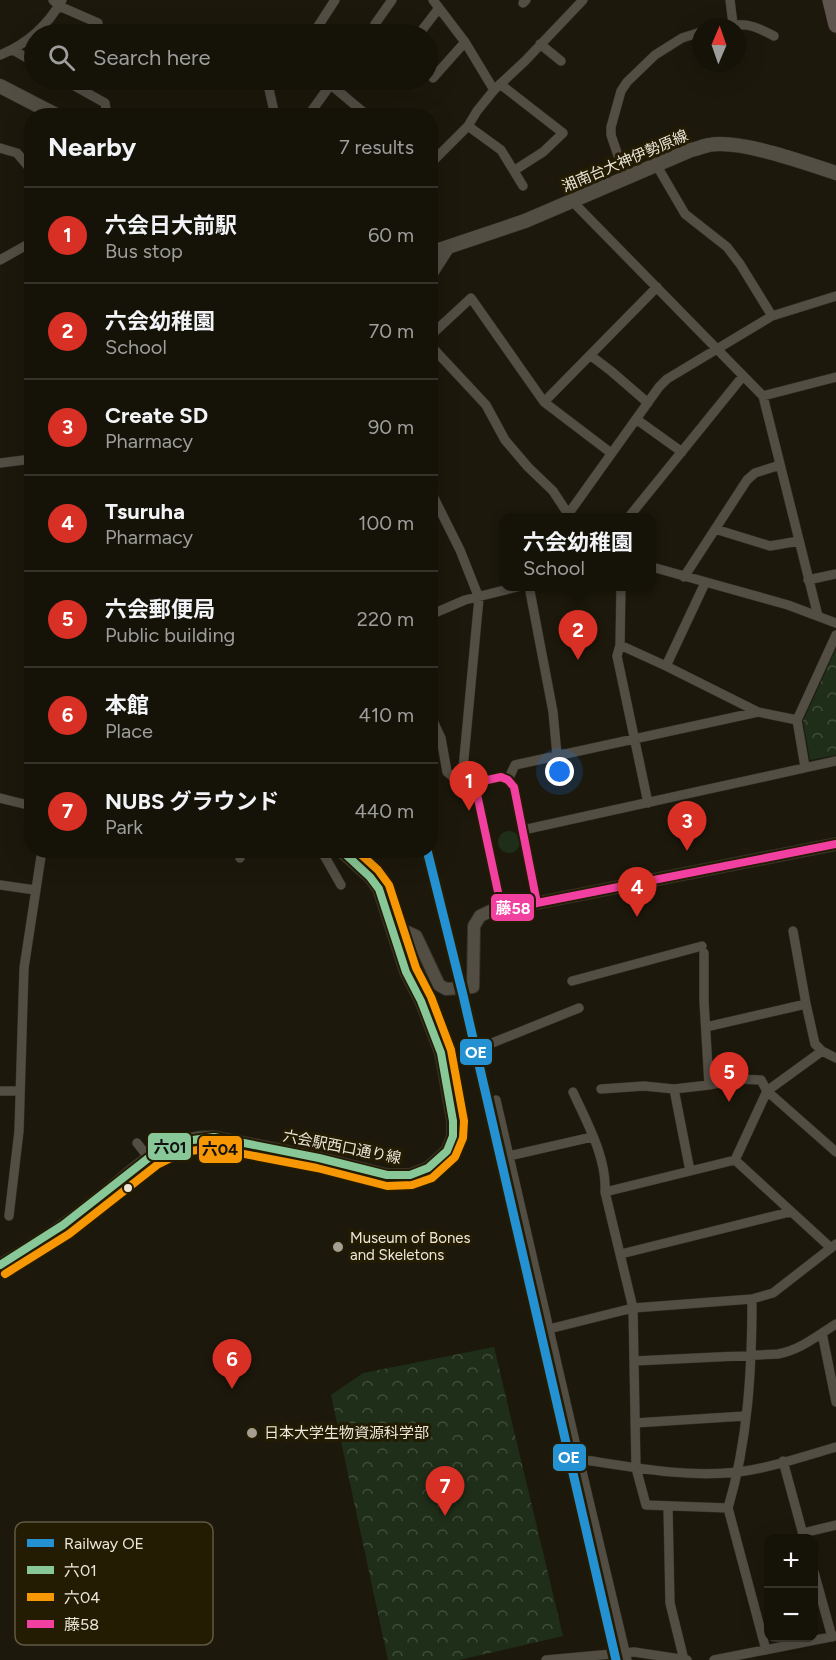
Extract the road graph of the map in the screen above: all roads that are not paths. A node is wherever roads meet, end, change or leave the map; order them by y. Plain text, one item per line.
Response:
1 (335, 0) edge
2 (392, 0) edge
3 (432, 0) edge
4 (583, 0) edge
5 (730, 0) edge
6 (830, 0) edge
7 (58, 2) edge
8 (439, 8) junction
9 (732, 18) edge
10 (98, 23) dead end
11 (47, 24) edge
12 (319, 24) edge
13 (375, 24) dead end
14 (427, 24) edge
15 (746, 25) edge
16 (836, 25) edge
17 (692, 35) edge
18 (774, 36) dead end
19 (24, 42) edge
20 (465, 42) junction
21 (540, 44) junction
22 (13, 50) junction
23 (0, 55) edge
24 (24, 56) edge
25 (561, 61) dead end
26 (438, 72) edge
27 (0, 86) edge
28 (497, 87) junction
29 (82, 90) edge
30 (269, 90) edge
31 (323, 90) edge
32 (337, 90) edge
33 (43, 108) edge
34 (106, 108) edge
35 (273, 108) edge
36 (313, 108) edge
37 (359, 108) edge
38 (468, 126) junction
39 (0, 148) edge
40 (438, 156) edge
41 (24, 161) edge
42 (657, 166) junction
43 (515, 170) junction
44 (836, 173) edge
45 (626, 179) junction
46 (523, 186) dead end
47 (572, 201) junction
48 (24, 246) edge
49 (450, 248) junction
50 (438, 251) edge
51 (0, 260) edge
52 (438, 267) edge
53 (657, 287) junction
54 (836, 296) edge
55 (772, 316) junction
56 (438, 329) edge
57 (716, 348) junction
58 (438, 354) edge
59 (590, 355) junction
60 (744, 376) junction
61 (836, 377) edge
62 (763, 396) junction
63 (544, 402) junction
64 (648, 403) junction
65 (636, 419) junction
66 (682, 452) junction
67 (611, 453) junction
68 (24, 460) edge
69 (0, 463) edge
70 (780, 465) junction
71 (438, 506) edge
72 (569, 513) edge
73 (571, 513) edge
74 (632, 513) edge
75 (715, 530) junction
76 (799, 541) junction
77 (656, 569) edge
78 (836, 574) edge
79 (684, 577) junction
80 (808, 580) junction
81 (705, 583) junction
82 (504, 591) edge
83 (530, 591) edge
84 (621, 591) edge
85 (479, 598) junction
86 (438, 611) edge
87 (818, 616) junction
88 (836, 623) edge
89 (836, 634) edge
90 (620, 645) junction
91 (666, 666) junction
92 (758, 712) junction
93 (797, 720) junction
94 (438, 732) edge
95 (634, 739) junction
96 (557, 755) junction
97 (836, 761) edge
98 (805, 767) junction
99 (468, 776) junction
100 (508, 780) junction
101 (477, 786) junction
102 (0, 798) edge
103 (648, 803) junction
104 (24, 804) edge
105 (523, 830) junction
106 (836, 844) edge
107 (40, 858) edge
108 (326, 858) edge
109 (349, 858) edge
110 (368, 858) edge
111 (370, 877) junction
112 (0, 885) edge
113 (341, 885) dead end
114 (34, 890) junction
115 (537, 903) junction
116 (501, 906) junction
117 (793, 931) dead end
118 (394, 934) junction
119 (572, 981) dead end
120 (806, 1004) junction
121 (579, 1008) dead end
122 (706, 1028) junction
123 (487, 1045) dead end
124 (822, 1051) junction
125 (836, 1058) edge
126 (710, 1086) junction
127 (601, 1089) dead end
128 (674, 1089) junction
129 (0, 1091) edge
130 (20, 1091) junction
131 (767, 1091) junction
132 (573, 1092) dead end
133 (496, 1100) dead end
134 (592, 1137) junction
135 (137, 1143) dead end
136 (836, 1152) edge
137 (509, 1156) junction
138 (148, 1157) junction
139 (735, 1160) junction
140 (690, 1171) junction
141 (605, 1192) junction
142 (790, 1212) junction
143 (9, 1216) dead end
144 (833, 1246) edge
145 (621, 1254) junction
146 (0, 1265) edge
147 (752, 1299) junction
148 (633, 1308) junction
149 (836, 1324) edge
150 (549, 1329) junction
151 (822, 1333) junction
152 (752, 1356) junction
153 (634, 1361) junction
154 (836, 1401) edge
155 (745, 1416) junction
156 (635, 1423) junction
157 (836, 1447) edge
158 (579, 1459) junction
159 (783, 1461) junction
160 (636, 1468) junction
161 (739, 1472) junction
162 (668, 1507) junction
163 (728, 1508) junction
164 (836, 1525) edge
165 (802, 1534) edge
166 (809, 1534) edge
167 (818, 1587) edge
168 (834, 1637) edge
169 (766, 1650) junction
170 (627, 1656) edge
171 (546, 1660) edge
172 (684, 1660) edge
173 (689, 1660) edge
174 (714, 1660) edge

1 - 12 street
2 - 13 street
3 - 8 street
4 - 21 street
5 - 9 street
6 - 16 highway
7 - 10 street
7 - 11 street
8 - 14 street
8 - 20 street
15 - 18 street
17 - 45 street
19 - 22 street
20 - 26 street
20 - 28 street
21 - 25 street
21 - 28 street
22 - 23 street
22 - 24 street
27 - 33 main road
28 - 38 street
28 - 43 street
29 - 34 street
30 - 35 street
31 - 36 street
32 - 37 street
38 - 40 street
38 - 43 street
39 - 41 street
42 - 44 main road, 湘南台大神伊勢原線
42 - 45 main road, 湘南台大神伊勢原線
42 - 55 street
43 - 46 street
45 - 47 main road, 湘南台大神伊勢原線
47 - 49 main road, 湘南台大神伊勢原線
47 - 53 street
48 - 51 street
49 - 50 main road, 湘南台大神伊勢原線
49 - 52 street
53 - 57 street
53 - 59 street
54 - 55 street
55 - 57 street
56 - 63 street
57 - 60 street
57 - 64 street
58 - 72 street
59 - 63 street
59 - 64 street
60 - 62 street
60 - 66 street
61 - 62 street
62 - 70 street
63 - 67 street
64 - 65 street
65 - 66 street
65 - 67 street
66 - 74 street
67 - 73 street
68 - 69 street
70 - 75 street
70 - 76 street
71 - 85 street
75 - 76 street
75 - 79 street
76 - 80 street
77 - 79 street
78 - 80 street
79 - 81 street
80 - 87 street
81 - 87 street
81 - 91 street
82 - 85 street
83 - 96 street
84 - 90 street
85 - 86 street
85 - 99 street
87 - 88 street
89 - 93 street
90 - 91 street
90 - 95 street
91 - 92 street
92 - 93 street
92 - 95 street
93 - 98 street
94 - 99 street
95 - 96 street
95 - 103 street
96 - 100 street
97 - 98 street
98 - 103 street
99 - 101 street
100 - 101 street
100 - 105 street
101 - 116 street
102 - 104 street
103 - 105 street
105 - 115 street
106 - 115 street
107 - 114 street
108 - 113 street
109 - 111 street, 六会駅西口通り線
110 - 111 street
111 - 118 street, 六会駅西口通り線
112 - 114 street
114 - 130 street
115 - 116 street
116 - 118 street
117 - 120 street
118 - 138 street, 六会駅西口通り線
119 - 122 street
120 - 122 street
120 - 124 street
121 - 123 street
122 - 126 street
124 - 125 street
124 - 131 street
126 - 128 street
126 - 131 street
127 - 128 street
128 - 140 street
129 - 130 street
130 - 143 street
131 - 136 street
131 - 139 street
132 - 134 street
133 - 137 street
134 - 137 street
134 - 141 street
135 - 138 street
137 - 150 street
138 - 146 street, 六会駅西口通り線
139 - 140 street
139 - 142 street
140 - 141 street
141 - 145 street
142 - 144 street
142 - 145 street
144 - 147 street
145 - 148 street
147 - 148 street
147 - 152 street
148 - 150 street
148 - 153 street
149 - 151 street
150 - 158 street
151 - 152 street
151 - 154 street
152 - 153 street
152 - 155 street
153 - 156 street
155 - 156 street
155 - 161 street
156 - 160 street
157 - 159 street
158 - 160 street
158 - 170 street
159 - 161 street
159 - 165 street
160 - 161 street
160 - 162 street
161 - 163 street
162 - 163 street
162 - 172 street
163 - 169 street
164 - 166 street
167 - 168 street
168 - 169 street
169 - 174 street
170 - 171 street
170 - 172 street
172 - 173 street

